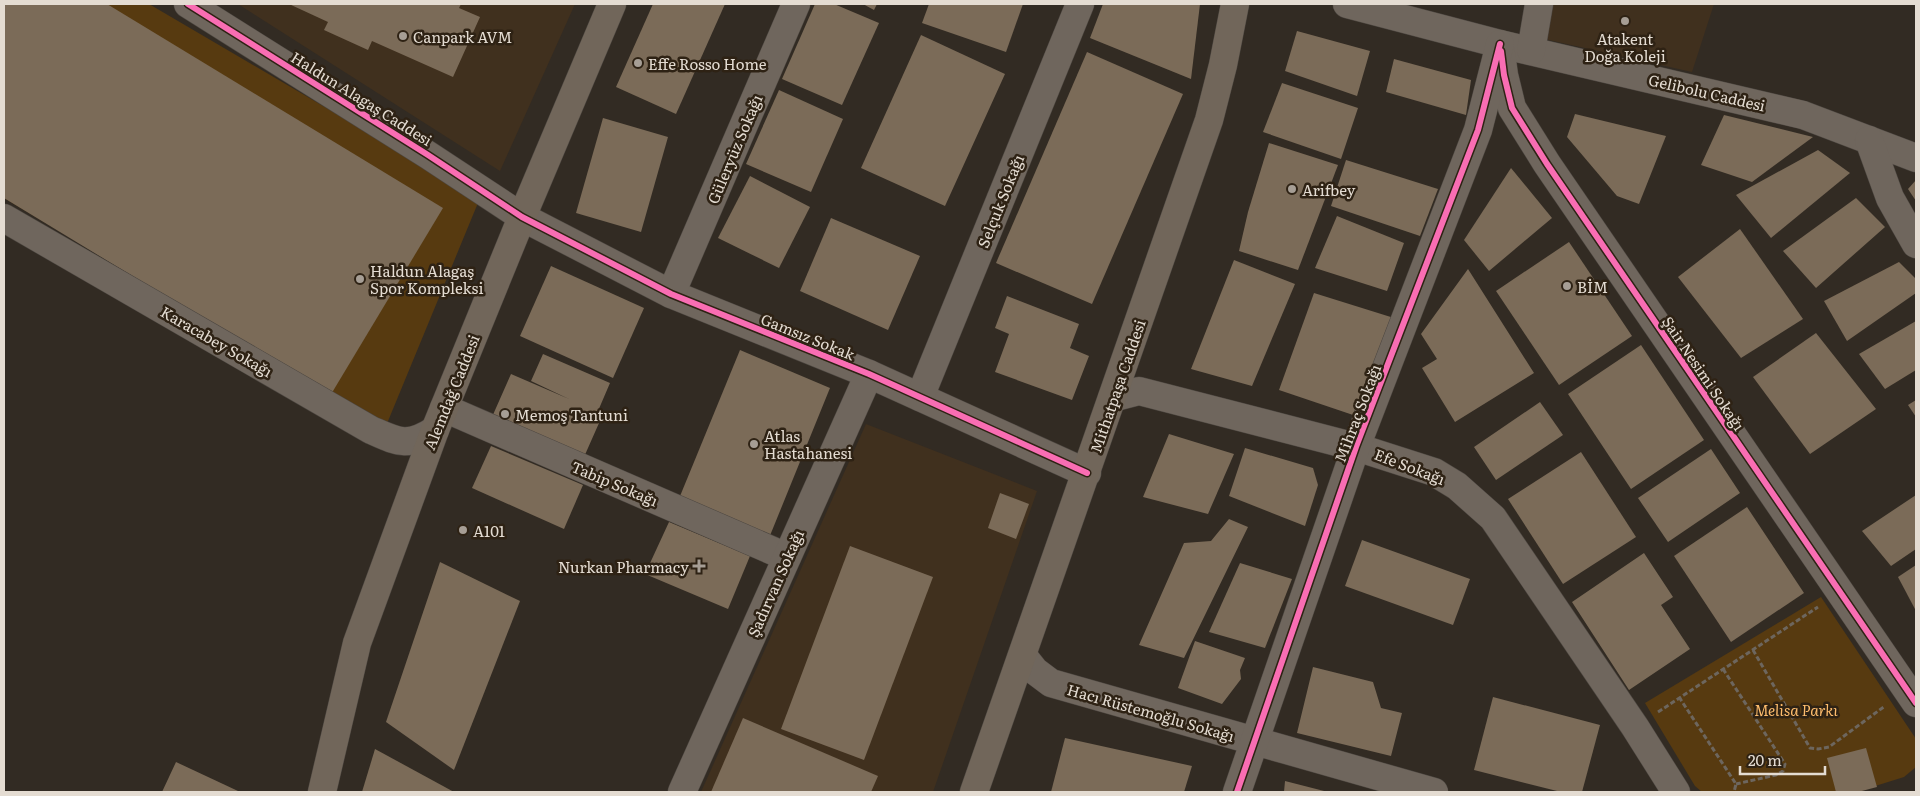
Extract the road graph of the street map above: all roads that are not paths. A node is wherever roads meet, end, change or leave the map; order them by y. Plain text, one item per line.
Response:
1 (188, 4) edge
2 (612, 4) edge
3 (796, 4) edge
4 (1080, 4) edge
5 (1235, 4) edge
6 (1347, 4) edge
7 (1539, 4) edge
8 (1500, 44) junction
9 (1531, 51) junction
10 (1869, 140) junction
11 (1916, 158) edge
12 (522, 217) junction
13 (4, 218) edge
14 (1916, 244) edge
15 (671, 294) junction
16 (869, 374) junction
17 (920, 397) junction
18 (1112, 398) junction
19 (439, 419) junction
20 (1356, 447) junction
21 (1087, 473) junction
22 (787, 557) junction
23 (1023, 656) junction
24 (1912, 696) edge
25 (1255, 742) junction
26 (322, 792) edge
27 (682, 792) edge
28 (974, 792) edge
29 (1237, 792) edge
30 (1434, 792) edge
31 (1676, 792) edge

1 - 12 street, Haldun Alagaş Caddesi
2 - 12 main road, Alemdağ Caddesi
3 - 15 street, Güleryüz Sokağı
4 - 17 street, Selçuk Sokağı
5 - 18 main road, Mithatpaşa Caddesi
6 - 8 street, Gelibolu Caddesi
7 - 9 street
8 - 9 street, Gelibolu Caddesi
8 - 20 street, Mihraç Sokağı
8 - 24 street, Şair Nesimi Sokağı
9 - 10 street, Gelibolu Caddesi
10 - 11 street, Gelibolu Caddesi
10 - 14 street
12 - 15 street, Gamsız Sokak
12 - 19 main road, Alemdağ Caddesi
13 - 19 street, Karacabey Sokağı
15 - 16 street, Gamsız Sokak
16 - 17 street, Gamsız Sokak
16 - 22 street, Şadırvan Sokağı
17 - 21 street, Gamsız Sokak
18 - 20 street, Efe Sokağı
18 - 21 main road, Mithatpaşa Caddesi
19 - 22 street, Tabip Sokağı
19 - 26 main road, Alemdağ Caddesi
20 - 25 street, Mihraç Sokağı
20 - 31 street, Efe Sokağı
21 - 23 main road, Mithatpaşa Caddesi
22 - 27 street, Şadırvan Sokağı
23 - 25 street, Hacı Rüstemoğlu Sokağı
23 - 28 main road, Mithatpaşa Caddesi
25 - 29 street, Mihraç Sokağı
25 - 30 street, Hacı Rüstemoğlu Sokağı

